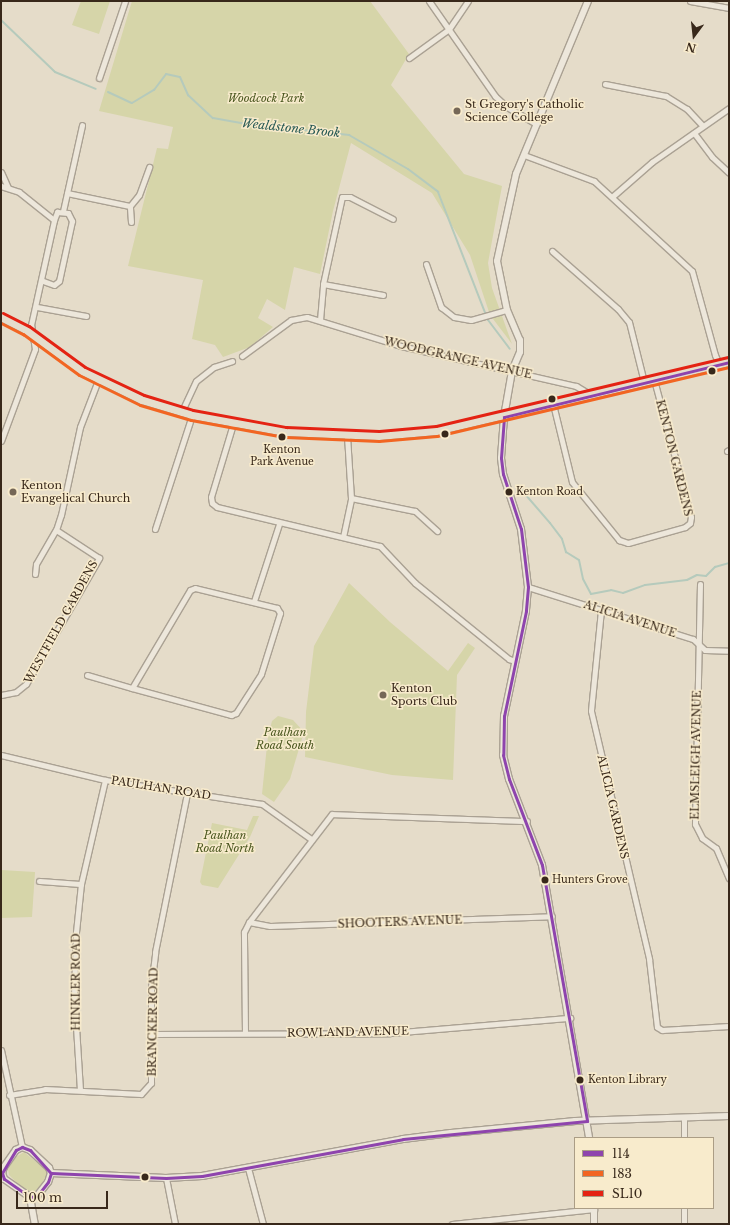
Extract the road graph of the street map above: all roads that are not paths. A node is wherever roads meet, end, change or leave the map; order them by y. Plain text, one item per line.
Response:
1 (125, 1) edge
2 (429, 1) edge
3 (468, 1) edge
4 (588, 1) edge
5 (690, 1) edge
6 (729, 8) edge
7 (449, 29) junction
8 (409, 58) dead end
9 (99, 78) dead end
10 (606, 84) dead end
11 (729, 108) edge
12 (537, 124) junction
13 (82, 125) dead end
14 (702, 126) junction
15 (694, 133) junction
16 (524, 155) junction
17 (149, 167) dead end
18 (1, 172) edge
19 (729, 173) edge
20 (1, 186) edge
21 (8, 188) junction
22 (67, 193) junction
23 (613, 196) junction
24 (130, 206) junction
25 (60, 212) junction
26 (46, 214) junction
27 (393, 219) dead end
28 (54, 220) junction
29 (131, 222) dead end
30 (552, 251) dead end
31 (426, 264) dead end
32 (43, 281) junction
33 (323, 284) junction
34 (383, 296) dead end
35 (37, 307) junction
36 (507, 310) junction
37 (86, 316) dead end
38 (1, 317) edge
39 (320, 320) junction
40 (31, 334) junction
41 (242, 356) dead end
42 (232, 360) dead end
43 (729, 362) edge
44 (719, 364) junction
45 (512, 371) junction
46 (98, 380) junction
47 (654, 380) junction
48 (644, 382) junction
49 (591, 395) junction
50 (553, 404) junction
51 (181, 413) junction
52 (192, 415) junction
53 (504, 417) junction
54 (233, 424) junction
55 (347, 436) junction
56 (1, 440) edge
57 (351, 498) junction
58 (279, 524) junction
59 (155, 529) dead end
60 (56, 530) junction
61 (437, 531) dead end
62 (343, 537) junction
63 (35, 574) dead end
64 (700, 584) dead end
65 (528, 587) junction
66 (254, 601) junction
67 (601, 610) junction
68 (698, 644) junction
69 (729, 651) edge
70 (516, 661) junction
71 (87, 675) dead end
72 (132, 688) junction
73 (1, 695) edge
74 (1, 755) edge
75 (105, 780) junction
76 (187, 793) junction
77 (526, 821) junction
78 (311, 839) junction
79 (729, 878) edge
80 (39, 881) dead end
81 (81, 884) junction
82 (552, 916) junction
83 (249, 922) junction
84 (570, 1018) junction
85 (729, 1026) edge
86 (245, 1033) junction
87 (151, 1034) junction
88 (1, 1050) edge
89 (4, 1083) edge
90 (80, 1090) junction
91 (9, 1095) junction
92 (729, 1116) edge
93 (684, 1117) junction
94 (587, 1120) junction
95 (589, 1137) edge
96 (684, 1137) edge
97 (22, 1147) junction
98 (248, 1168) junction
99 (2, 1173) edge
100 (51, 1173) junction
101 (166, 1178) junction
102 (30, 1197) junction
103 (585, 1209) edge
104 (594, 1209) edge
105 (684, 1209) edge
106 (35, 1224) edge
107 (175, 1224) edge
108 (263, 1224) edge
109 (452, 1224) edge
110 (594, 1224) edge
111 (684, 1224) edge

1 - 9 street
2 - 7 street
3 - 7 street
4 - 12 street
5 - 6 street
7 - 8 street
7 - 12 street
10 - 14 street
11 - 14 street
12 - 16 street
13 - 22 street
14 - 15 street
15 - 19 street
15 - 23 street
16 - 23 street
16 - 36 street
17 - 24 street
18 - 21 street
20 - 21 street
21 - 26 street
22 - 24 street
22 - 25 street
23 - 44 street
24 - 29 street
25 - 26 street
25 - 28 street
25 - 32 street
26 - 28 street
27 - 33 street
28 - 32 street
30 - 48 street
31 - 36 street
32 - 35 street
33 - 34 street
33 - 39 street
35 - 37 street
35 - 40 street
36 - 45 street
38 - 40 main road
39 - 41 street, WOODGRANGE AVENUE
39 - 45 street, WOODGRANGE AVENUE
40 - 46 main road
40 - 56 street
42 - 51 street
43 - 44 main road
44 - 47 main road
45 - 49 street, WOODGRANGE AVENUE
45 - 53 street
46 - 51 main road
46 - 60 street
47 - 48 main road
47 - 50 street, KENTON GARDENS
48 - 49 main road
49 - 50 main road
50 - 53 main road
51 - 52 main road
52 - 54 main road
52 - 59 street
53 - 55 main road
53 - 65 street
54 - 55 main road
54 - 58 street
55 - 57 street
57 - 61 street
57 - 62 street
58 - 62 street
58 - 66 street
60 - 63 street
60 - 73 street, WESTFIELD GARDENS
62 - 70 street
64 - 68 street, ELMSLEIGH AVENUE
65 - 67 street, ALICIA AVENUE
65 - 70 street
66 - 72 street
66 - 72 street
67 - 68 street, ALICIA AVENUE
67 - 85 street, ALICIA GARDENS
68 - 69 street, ALICIA AVENUE
68 - 79 street, ELMSLEIGH AVENUE
70 - 77 street
71 - 72 street
74 - 75 street, PAULHAN ROAD
75 - 76 street, PAULHAN ROAD
75 - 81 street, HINKLER ROAD
76 - 78 street, PAULHAN ROAD
76 - 87 street, BRANCKER ROAD
77 - 78 street
77 - 82 street
78 - 83 street
80 - 81 street
81 - 90 street, HINKLER ROAD
82 - 83 street, SHOOTERS AVENUE
82 - 84 street
83 - 86 street
84 - 86 street, ROWLAND AVENUE
84 - 94 street
86 - 87 street, ROWLAND AVENUE
87 - 90 street, BRANCKER ROAD
88 - 89 street
89 - 91 street
90 - 91 street, BRANCKER ROAD
91 - 97 street
92 - 93 street
93 - 94 street
93 - 96 street
94 - 95 street
94 - 98 street
97 - 99 street
97 - 100 street
98 - 101 street
98 - 108 street
99 - 102 street
100 - 101 street
100 - 102 street
101 - 107 street
102 - 106 street
103 - 109 street
104 - 110 street
105 - 111 street

